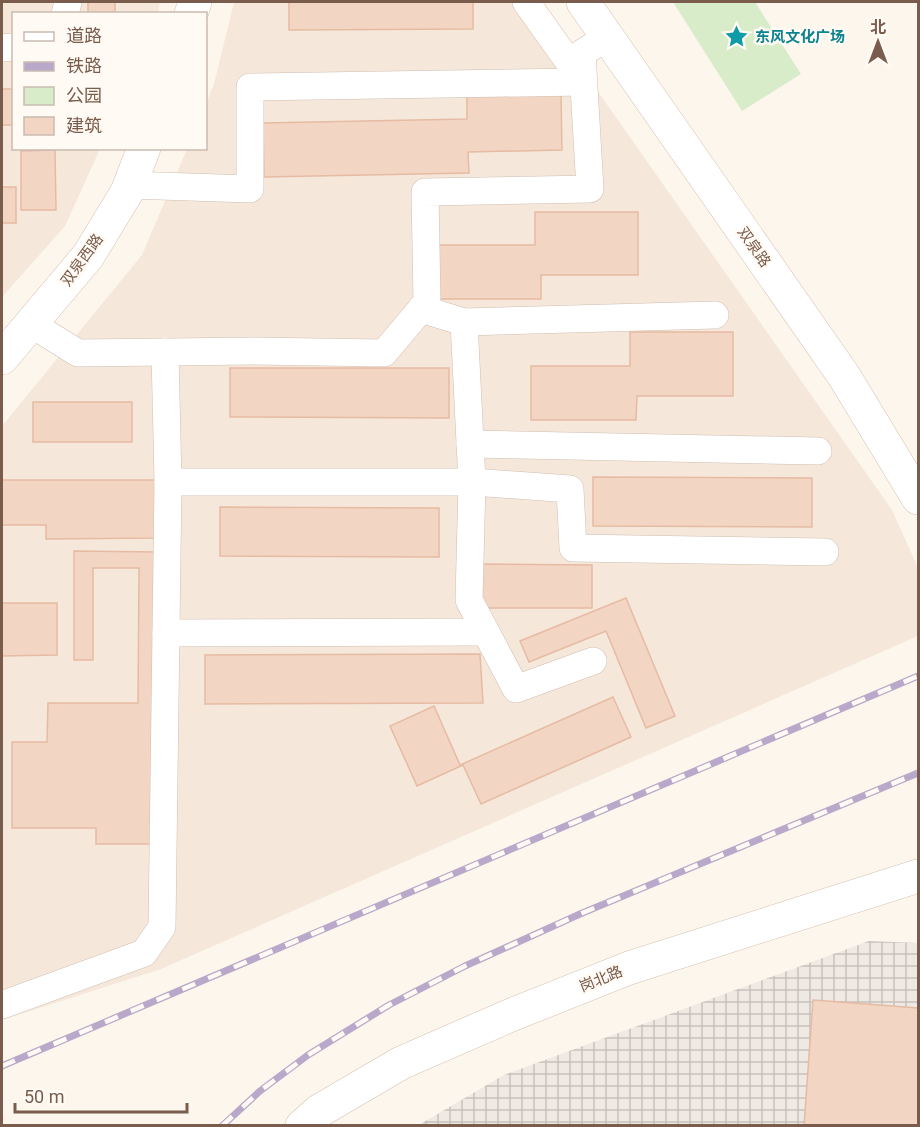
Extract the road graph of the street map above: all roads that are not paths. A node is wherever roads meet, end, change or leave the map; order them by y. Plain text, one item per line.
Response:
1 (526, 2) edge
2 (583, 2) edge
3 (608, 37) junction
4 (583, 82) junction
5 (143, 150) edge
6 (129, 185) junction
7 (421, 309) junction
8 (715, 315) dead end
9 (464, 322) junction
10 (31, 324) junction
11 (165, 352) junction
12 (2, 358) edge
13 (470, 444) junction
14 (819, 452) dead end
15 (168, 482) junction
16 (472, 482) junction
17 (918, 498) edge
18 (825, 552) dead end
19 (486, 632) junction
20 (166, 633) junction
21 (593, 661) dead end
22 (918, 876) edge
23 (2, 1005) edge
24 (302, 1125) edge

1 - 4 street
2 - 3 main road, 双泉路
3 - 4 street
3 - 17 main road, 双泉路
4 - 6 street
4 - 7 street
5 - 6 main road, 双泉西路
6 - 10 main road, 双泉西路
7 - 9 street
7 - 11 street
8 - 9 street
9 - 13 street
10 - 11 street
10 - 12 main road, 双泉西路
11 - 15 street
13 - 14 street
13 - 16 street
15 - 16 street
15 - 20 street
16 - 18 street
16 - 19 street
19 - 20 street
19 - 21 street
20 - 23 street
22 - 24 main road, 岗北路

